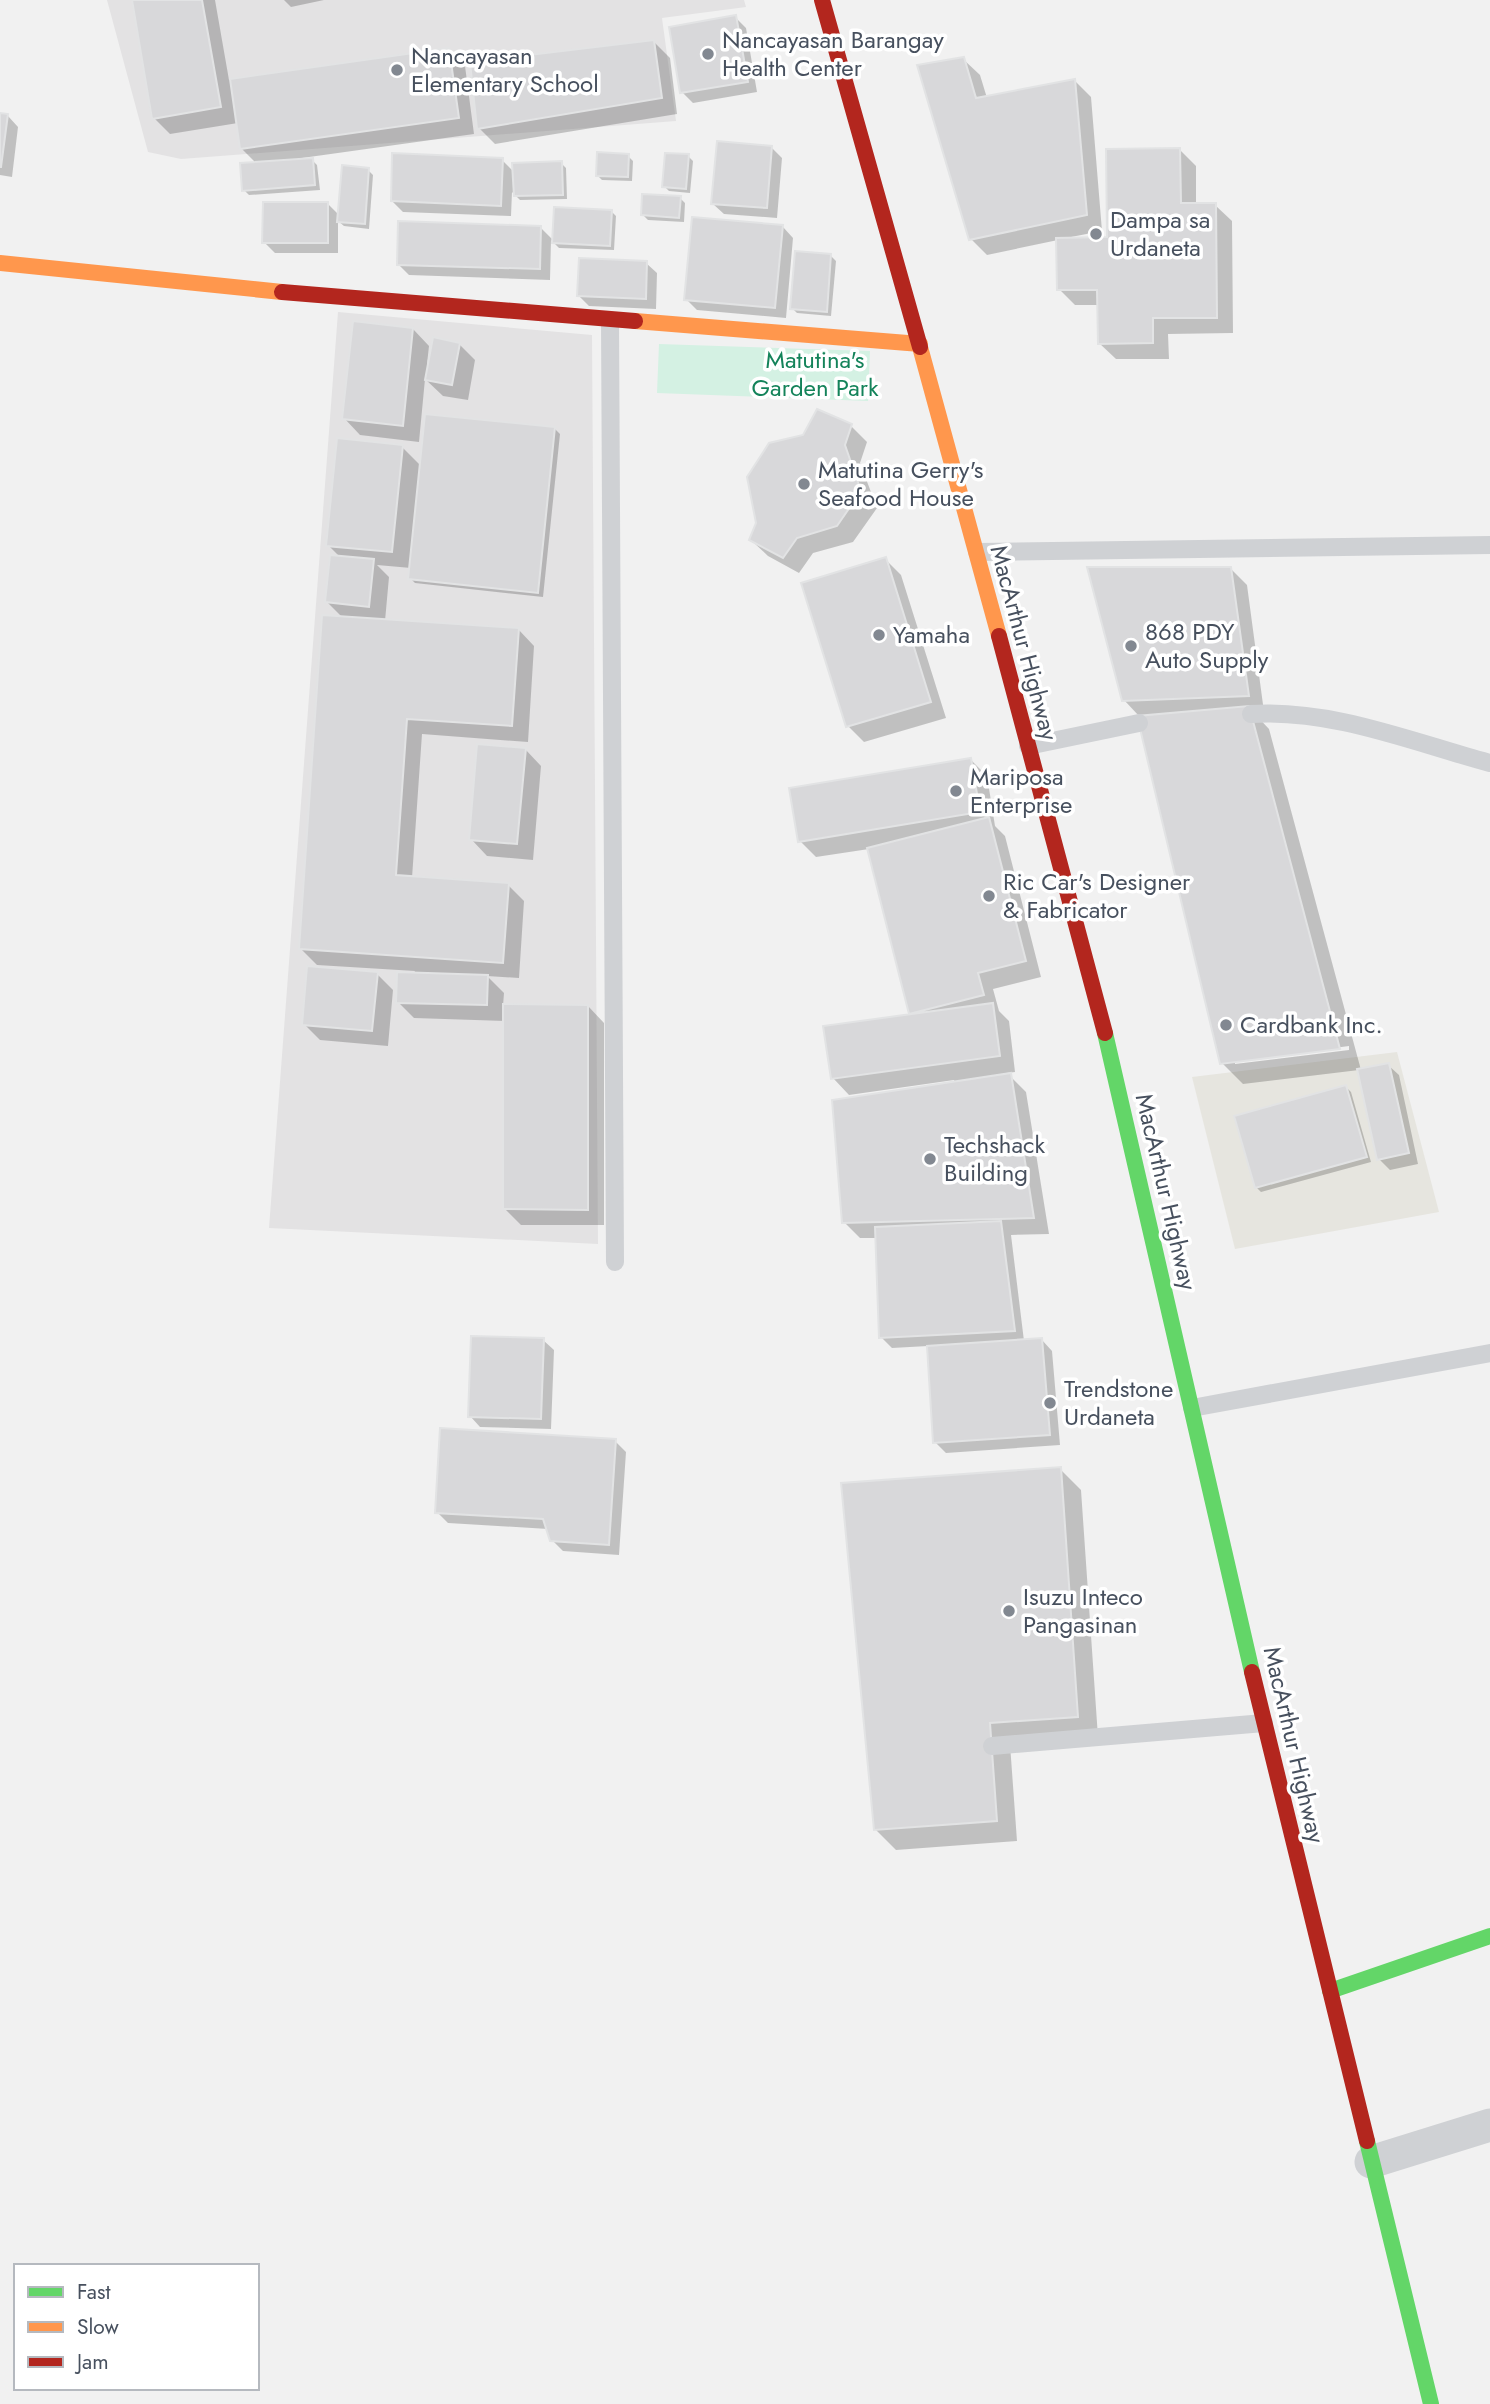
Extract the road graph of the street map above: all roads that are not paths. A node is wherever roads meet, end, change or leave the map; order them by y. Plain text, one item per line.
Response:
1 (822, 0) edge
2 (0, 264) edge
3 (610, 320) junction
4 (920, 344) junction
5 (1490, 545) edge
6 (976, 552) junction
7 (1251, 714) dead end
8 (1139, 723) dead end
9 (1028, 746) junction
10 (1490, 764) edge
11 (615, 1262) dead end
12 (1490, 1353) edge
13 (1192, 1408) junction
14 (1264, 1723) junction
15 (992, 1745) dead end
16 (1490, 1936) edge
17 (1330, 1991) junction
18 (1490, 2125) edge
19 (1371, 2162) junction
20 (1431, 2404) edge

1 - 4 main road, MacArthur Highway
2 - 3 main road
3 - 4 main road
3 - 11 lane
4 - 6 main road, MacArthur Highway
5 - 6 lane
6 - 9 main road, MacArthur Highway
7 - 10 lane
8 - 9 lane
9 - 13 main road, MacArthur Highway
12 - 13 lane
13 - 14 main road, MacArthur Highway
14 - 15 lane
14 - 17 main road, MacArthur Highway
16 - 17 main road
17 - 19 main road, MacArthur Highway
18 - 19 street
19 - 20 main road, MacArthur Highway

